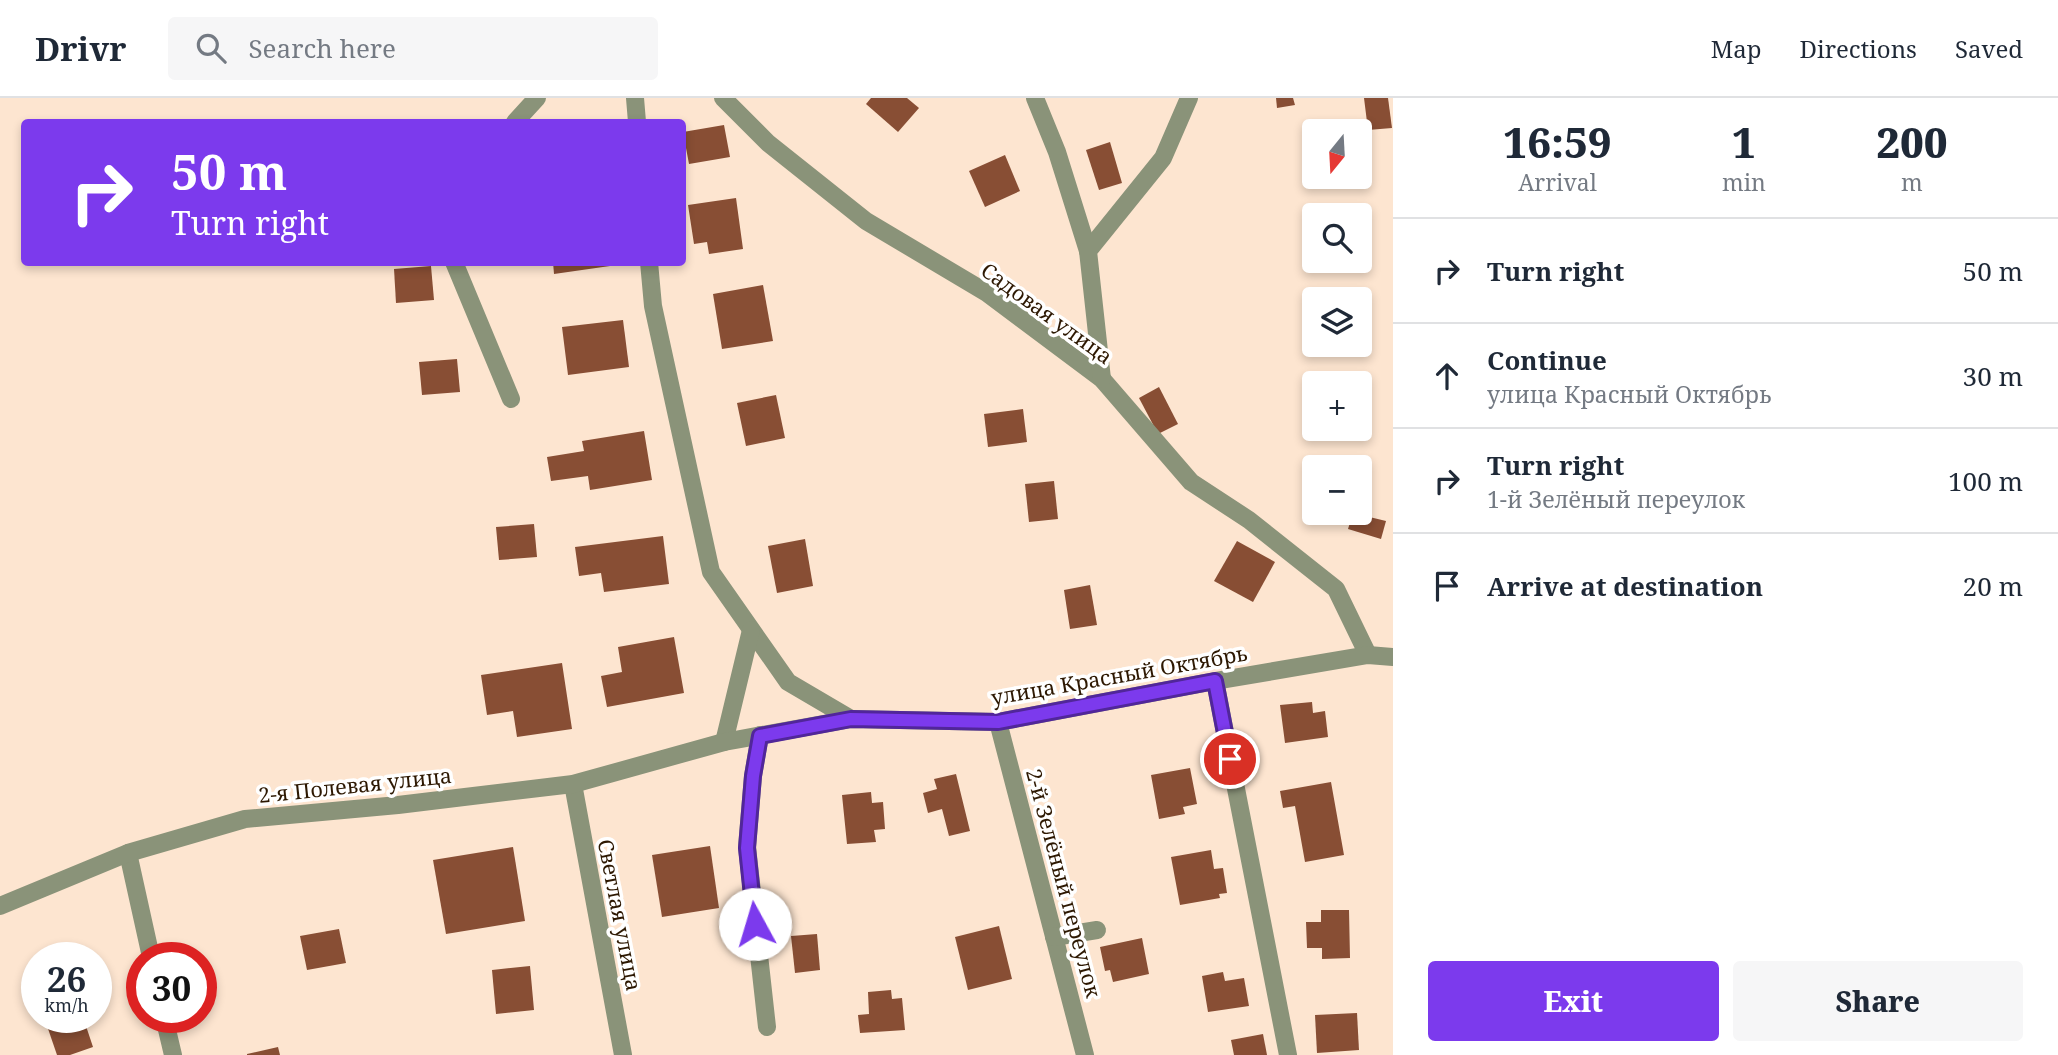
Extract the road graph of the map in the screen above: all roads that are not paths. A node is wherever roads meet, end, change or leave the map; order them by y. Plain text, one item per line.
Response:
1 (537, 98) edge
2 (635, 98) edge
3 (723, 98) edge
4 (1035, 98) edge
5 (1189, 98) edge
6 (518, 119) edge
7 (637, 119) edge
8 (1087, 251) junction
9 (456, 266) edge
10 (649, 266) edge
11 (1102, 379) junction
12 (511, 399) dead end
13 (751, 630) junction
14 (1368, 655) junction
15 (1393, 657) edge
16 (1215, 681) junction
17 (851, 719) junction
18 (998, 722) junction
19 (760, 736) junction
20 (724, 742) junction
21 (573, 784) junction
22 (128, 853) junction
23 (0, 905) edge
24 (1097, 930) dead end
25 (1054, 937) junction
26 (148, 942) edge
27 (767, 1027) dead end
28 (168, 1033) edge
29 (173, 1055) edge
30 (623, 1055) edge
31 (1085, 1055) edge
32 (1288, 1055) edge

1 - 6 street
2 - 7 street
3 - 11 street, Садовая улица
4 - 8 street
5 - 8 street
8 - 11 street
9 - 12 street
10 - 13 street
11 - 14 street, Садовая улица
13 - 17 street
13 - 20 street
14 - 15 street, улица Красный Октябрь
14 - 16 street, улица Красный Октябрь
16 - 18 street, улица Красный Октябрь
16 - 32 street
17 - 18 street, улица Красный Октябрь
17 - 19 street, улица Красный Октябрь
18 - 25 street, 2-й Зелёный переулок
19 - 20 street, 2-я Полевая улица
19 - 27 street
20 - 21 street, 2-я Полевая улица
21 - 22 street, 2-я Полевая улица
21 - 30 street, Светлая улица
22 - 23 street, 2-я Полевая улица
22 - 26 street
24 - 25 street
25 - 31 street, 2-й Зелёный переулок
28 - 29 street

